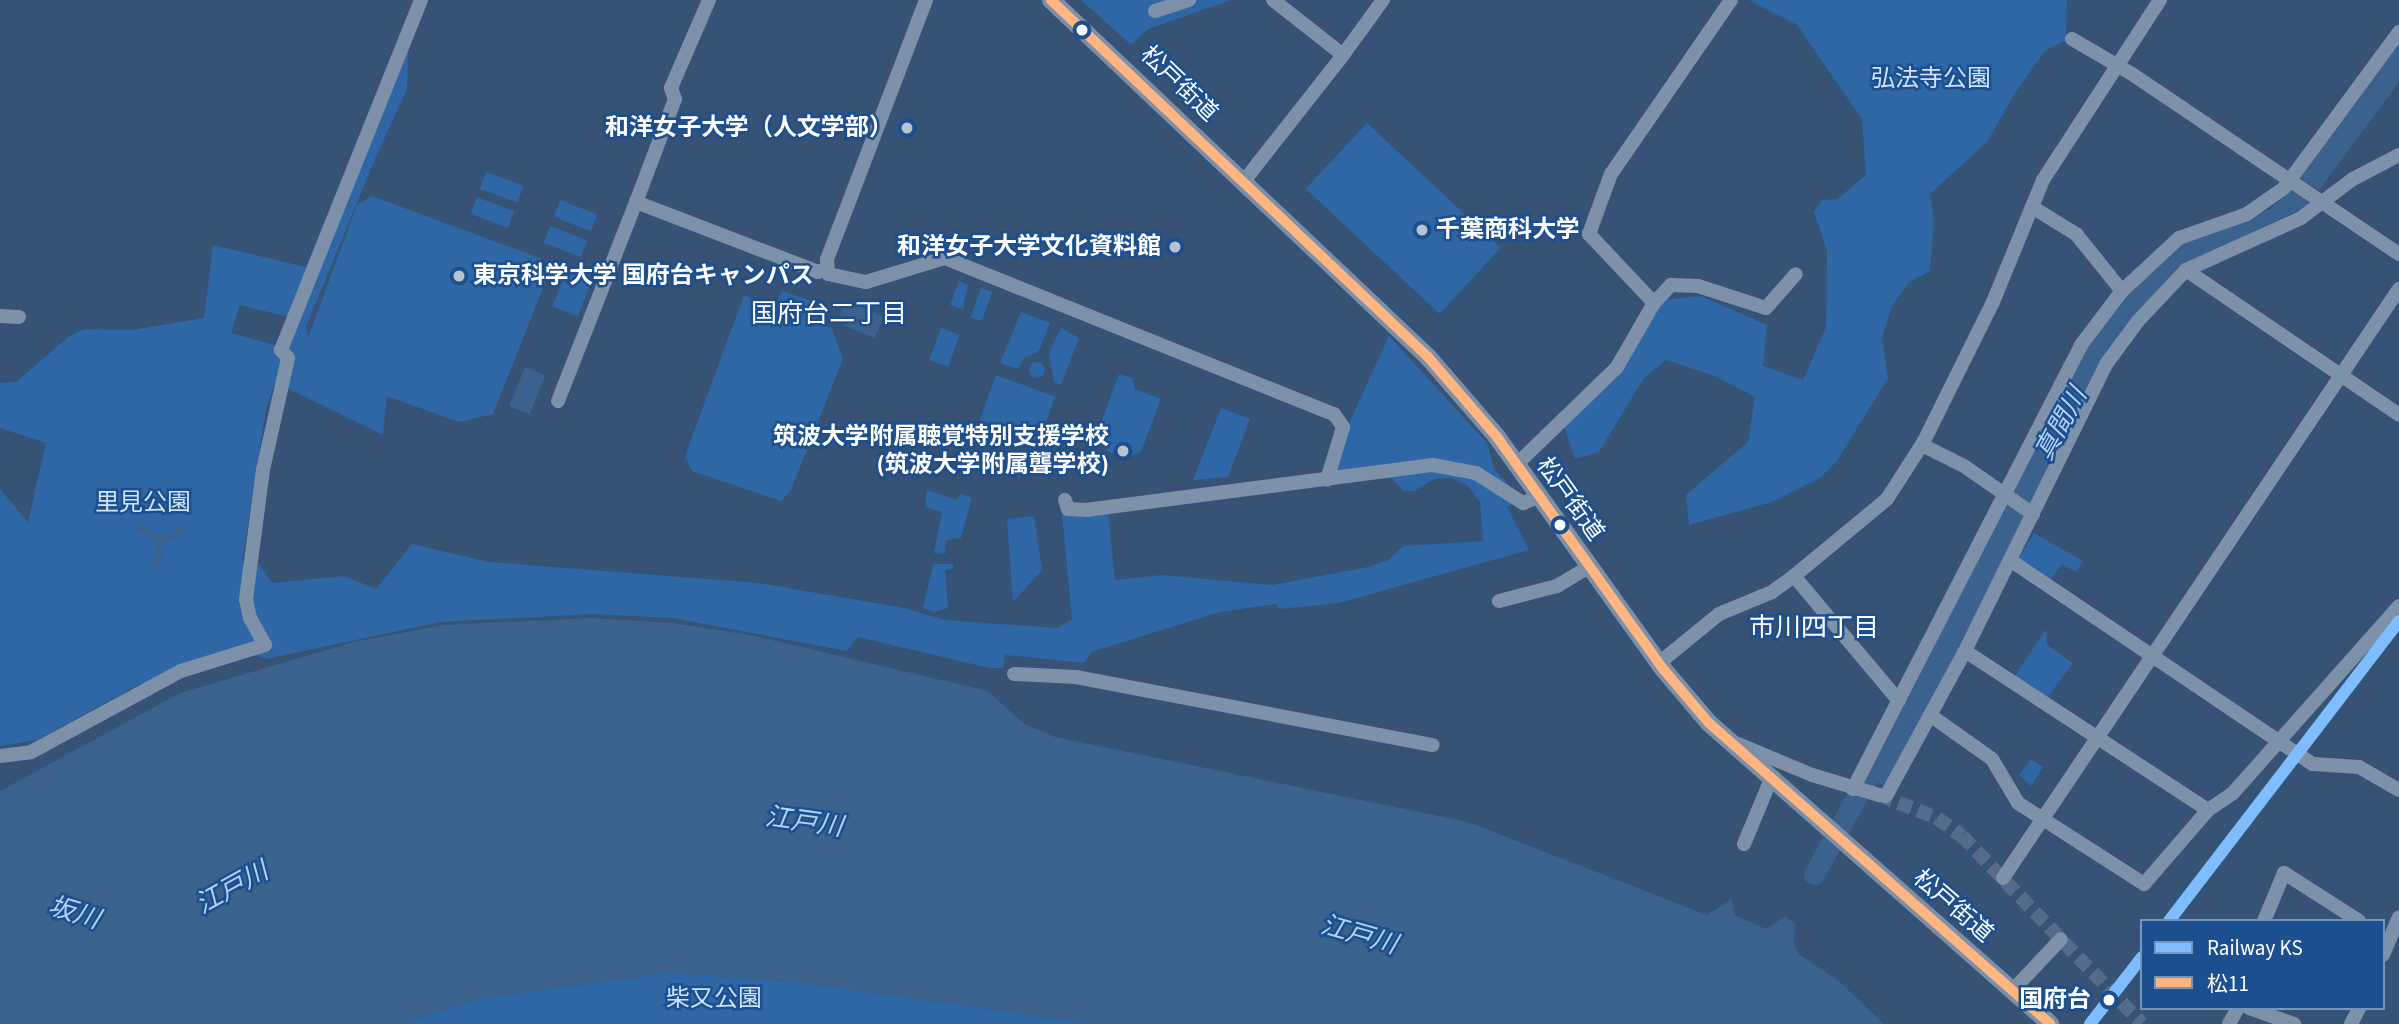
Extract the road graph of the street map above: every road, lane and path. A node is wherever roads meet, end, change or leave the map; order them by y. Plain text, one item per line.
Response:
1 (421, 0) edge
2 (709, 0) edge
3 (926, 0) edge
4 (1051, 0) edge
5 (1189, 0) edge
6 (1273, 0) edge
7 (1383, 0) edge
8 (1731, 0) edge
9 (2160, 0) edge
10 (1155, 11) dead end
11 (2399, 32) edge
12 (2073, 39) dead end
13 (1343, 55) junction
14 (2118, 66) junction
15 (2399, 155) edge
16 (1244, 181) junction
17 (2290, 181) junction
18 (636, 202) junction
19 (2324, 203) junction
20 (2032, 207) junction
21 (2399, 254) edge
22 (826, 269) junction
23 (2186, 270) junction
24 (1796, 274) dead end
25 (2399, 289) edge
26 (2122, 291) junction
27 (1654, 303) junction
28 (0, 316) edge
29 (19, 317) dead end
30 (2341, 377) junction
31 (558, 401) dead end
32 (2399, 415) edge
33 (1922, 445) junction
34 (1515, 466) junction
35 (1327, 480) junction
36 (1538, 497) junction
37 (2006, 499) junction
38 (1065, 500) dead end
39 (2033, 514) junction
40 (2010, 560) junction
41 (1589, 567) junction
42 (1794, 576) junction
43 (1499, 601) dead end
44 (2399, 606) edge
45 (1965, 651) junction
46 (2155, 656) junction
47 (1659, 663) junction
48 (1014, 674) dead end
49 (1899, 701) junction
50 (1930, 715) junction
51 (2100, 739) junction
52 (1727, 740) junction
53 (2280, 741) junction
54 (1433, 745) dead end
55 (0, 756) edge
56 (1812, 775) junction
57 (1771, 779) junction
58 (1855, 790) junction
59 (2399, 790) edge
60 (1786, 792) junction
61 (2208, 810) junction
62 (2046, 819) junction
63 (1744, 844) dead end
64 (2003, 878) dead end
65 (2399, 917) edge
66 (2265, 919) edge
67 (2357, 919) edge
68 (2387, 935) edge
69 (2061, 939) dead end
70 (2012, 991) junction
71 (2255, 1010) edge
72 (2050, 1024) edge
73 (2294, 1024) edge

1 - 55 street
2 - 18 street
3 - 22 street
4 - 16 main road, 松戸街道
5 - 10 street
6 - 13 street
7 - 13 street
8 - 27 street
9 - 14 street
11 - 17 street
12 - 14 street
13 - 16 street
14 - 17 street
14 - 20 street
15 - 19 street
16 - 34 main road, 松戸街道
17 - 19 street
17 - 26 street
18 - 22 street
18 - 31 street
19 - 21 street
19 - 23 street
20 - 26 street
20 - 33 street
22 - 35 street
23 - 30 street
23 - 39 street
24 - 27 street
25 - 30 street
26 - 37 street
27 - 34 street
28 - 29 street
30 - 32 street
30 - 46 street
33 - 37 street
33 - 42 street
34 - 36 main road, 松戸街道
35 - 36 street
35 - 38 street
36 - 41 main road, 松戸街道
37 - 39 street
37 - 49 street
39 - 40 street
40 - 45 street
40 - 46 street
41 - 43 street
41 - 47 main road, 松戸街道
42 - 47 street
42 - 49 street
44 - 53 street
45 - 50 street
45 - 51 street
46 - 51 street
46 - 53 street
47 - 52 main road, 松戸街道
48 - 54 street
49 - 58 street
50 - 58 street
50 - 62 street
51 - 61 street
51 - 62 street
52 - 56 street
52 - 57 main road, 松戸街道
53 - 59 street
53 - 61 street
56 - 58 street
56 - 60 street
57 - 60 main road, 松戸街道
57 - 63 street
60 - 70 main road, 松戸街道
61 - 62 street
62 - 64 street
65 - 68 street
66 - 67 street
69 - 70 street
70 - 72 main road, 松戸街道
71 - 73 street

